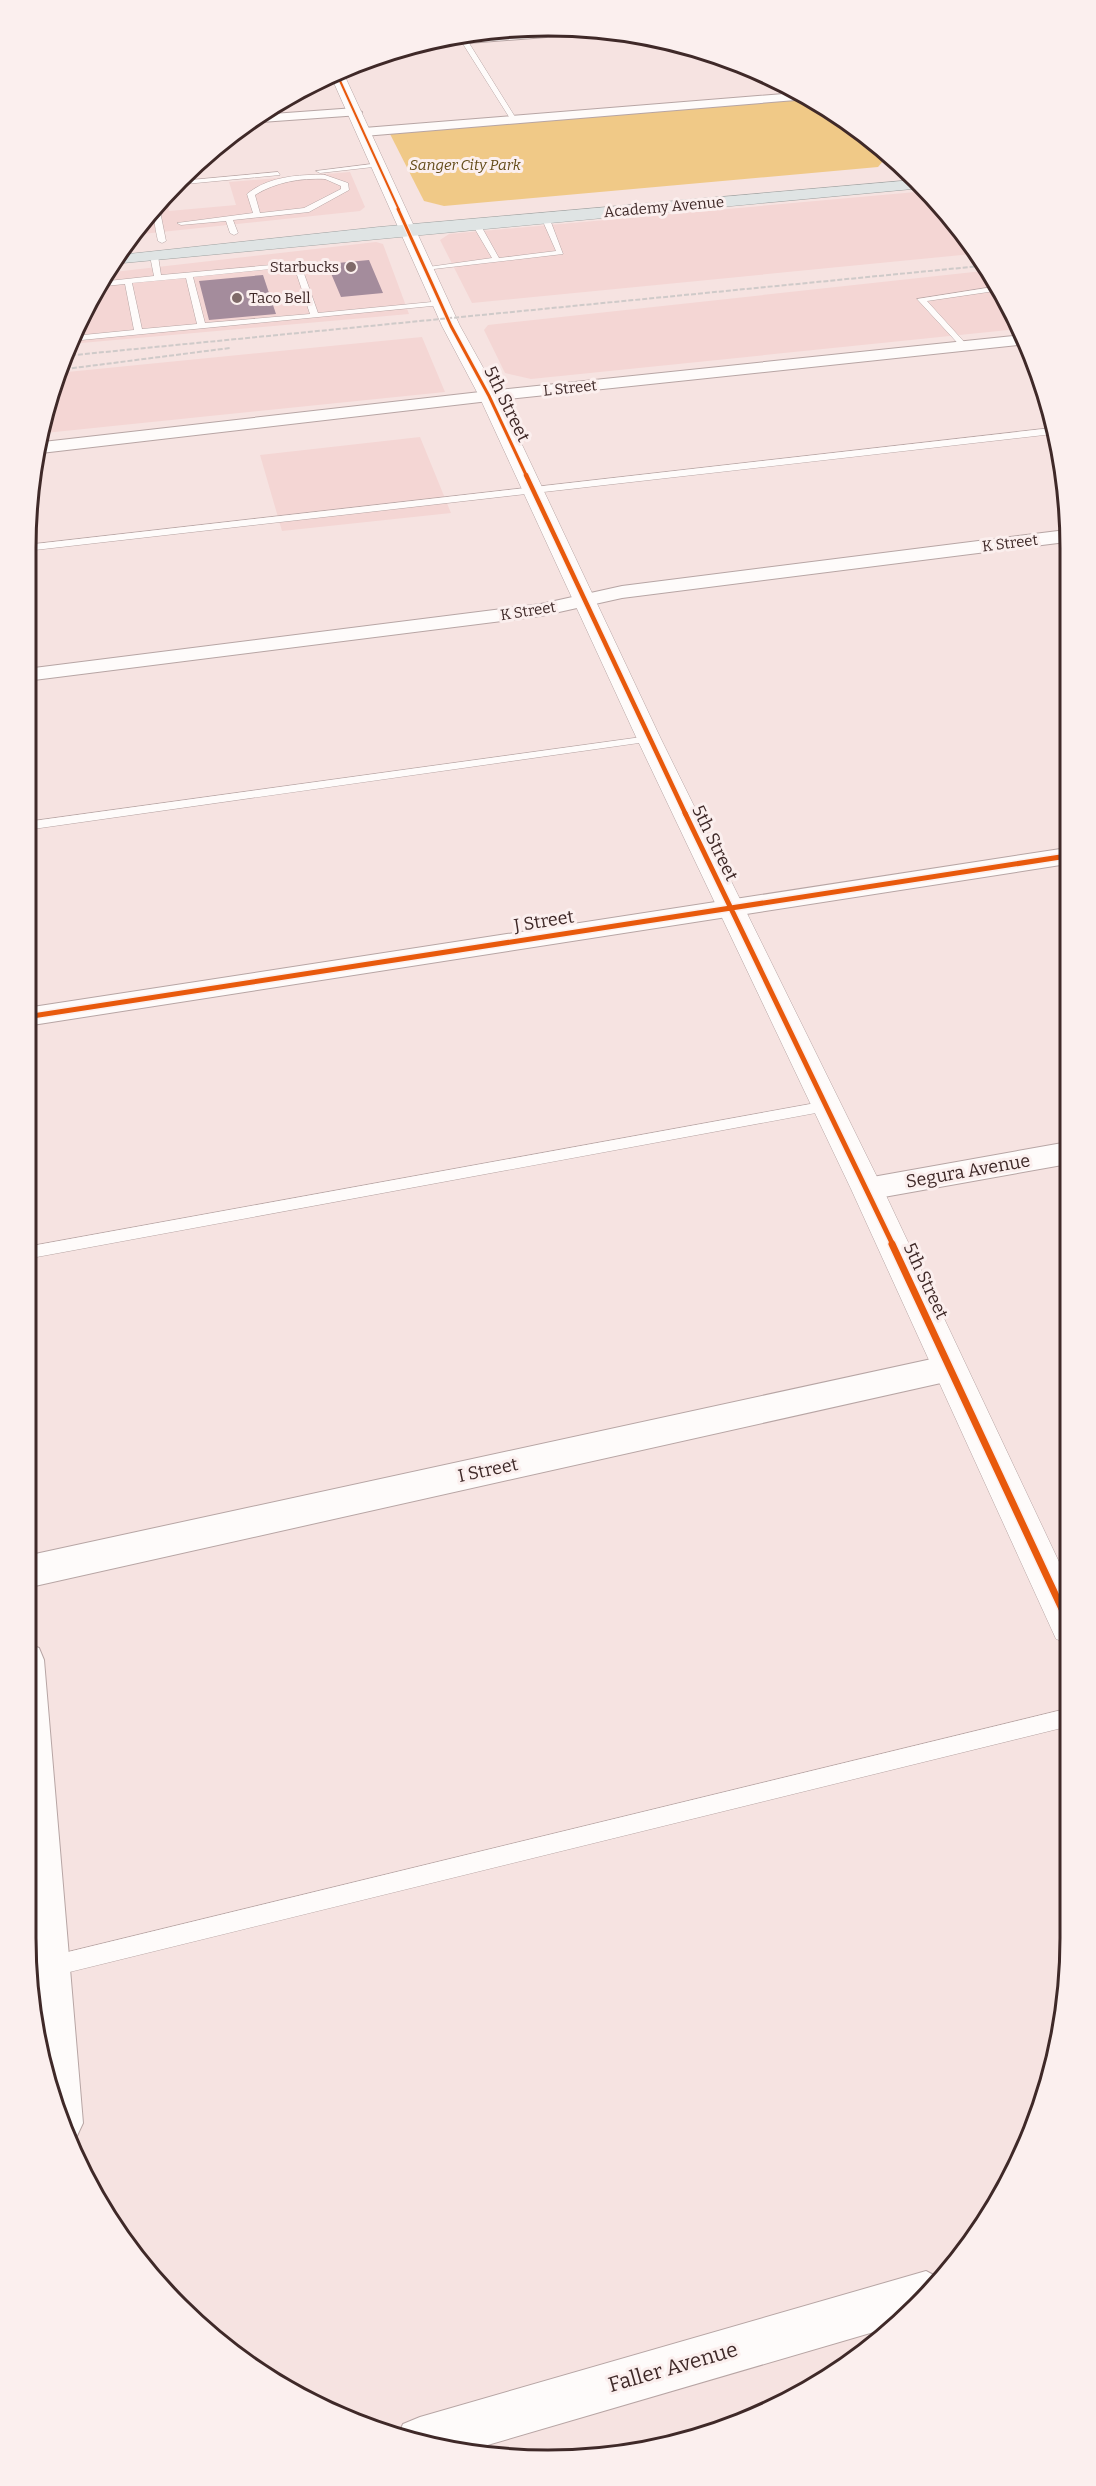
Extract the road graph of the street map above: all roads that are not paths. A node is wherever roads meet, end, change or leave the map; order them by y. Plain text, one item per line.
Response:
1 (466, 43) edge
2 (340, 81) edge
3 (789, 97) edge
4 (355, 112) junction
5 (270, 119) edge
6 (514, 120) junction
7 (364, 132) junction
8 (380, 165) junction
9 (896, 173) edge
10 (190, 182) edge
11 (909, 185) edge
12 (691, 191) junction
13 (599, 212) junction
14 (257, 215) junction
15 (157, 217) edge
16 (545, 217) junction
17 (181, 223) dead end
18 (406, 223) junction
19 (476, 224) junction
20 (232, 226) junction
21 (162, 241) junction
22 (137, 243) edge
23 (154, 256) junction
24 (126, 259) edge
25 (497, 260) junction
26 (425, 268) junction
27 (189, 275) junction
28 (158, 278) junction
29 (128, 281) junction
30 (110, 283) edge
31 (990, 290) edge
32 (442, 303) junction
33 (315, 316) junction
34 (202, 326) junction
35 (139, 332) junction
36 (82, 338) edge
37 (1016, 341) edge
38 (964, 347) junction
39 (489, 396) junction
40 (1047, 432) edge
41 (46, 448) edge
42 (532, 492) junction
43 (1060, 537) edge
44 (36, 547) edge
45 (583, 600) junction
46 (36, 674) edge
47 (649, 740) junction
48 (36, 825) edge
49 (1060, 857) edge
50 (730, 907) junction
51 (36, 1015) edge
52 (827, 1106) junction
53 (1060, 1154) edge
54 (867, 1190) junction
55 (36, 1250) edge
56 (950, 1368) junction
57 (36, 1570) edge
58 (1060, 1604) edge
59 (1060, 1719) edge
60 (36, 1881) edge
61 (40, 1969) edge
62 (55, 2076) edge
63 (912, 2298) edge
64 (432, 2437) edge

1 - 6 lane
2 - 4 street, 5th Street
3 - 6 street
4 - 5 street
4 - 7 street, 5th Street
6 - 7 street
7 - 8 street, 5th Street
8 - 10 lane
8 - 18 street, 5th Street
9 - 12 main road, Academy Avenue
11 - 13 main road, Academy Avenue
12 - 13 main road
12 - 18 main road, Academy Avenue
13 - 16 main road, Academy Avenue
14 - 14 lane
14 - 20 lane
15 - 21 lane
16 - 19 main road, Academy Avenue
16 - 25 lane
17 - 20 lane
18 - 19 main road, Academy Avenue
18 - 20 main road
18 - 23 main road
18 - 26 street, 5th Street
19 - 25 lane
20 - 21 main road
21 - 22 main road
23 - 24 main road
23 - 28 lane
25 - 26 lane
26 - 32 street, 5th Street
27 - 28 lane
27 - 33 lane
27 - 34 lane
28 - 29 lane
29 - 30 lane
29 - 35 lane
31 - 38 lane
32 - 33 lane
32 - 39 street, 5th Street
33 - 34 lane
34 - 35 lane
35 - 36 lane
37 - 38 street, L Street
38 - 39 street, L Street
39 - 41 street, L Street
39 - 42 street, 5th Street
40 - 42 lane
42 - 44 lane
42 - 45 street, 5th Street
43 - 45 street, K Street
45 - 46 street, K Street
45 - 47 street, 5th Street
47 - 48 lane
47 - 50 street, 5th Street
49 - 50 street, J Street
50 - 51 street, J Street
50 - 52 street, 5th Street
52 - 54 street, 5th Street
52 - 55 lane
53 - 54 street, Segura Avenue
54 - 56 street, 5th Street
56 - 57 street, I Street
56 - 58 street, 5th Street
59 - 61 lane
60 - 61 street
61 - 62 street
63 - 64 street, Faller Avenue

